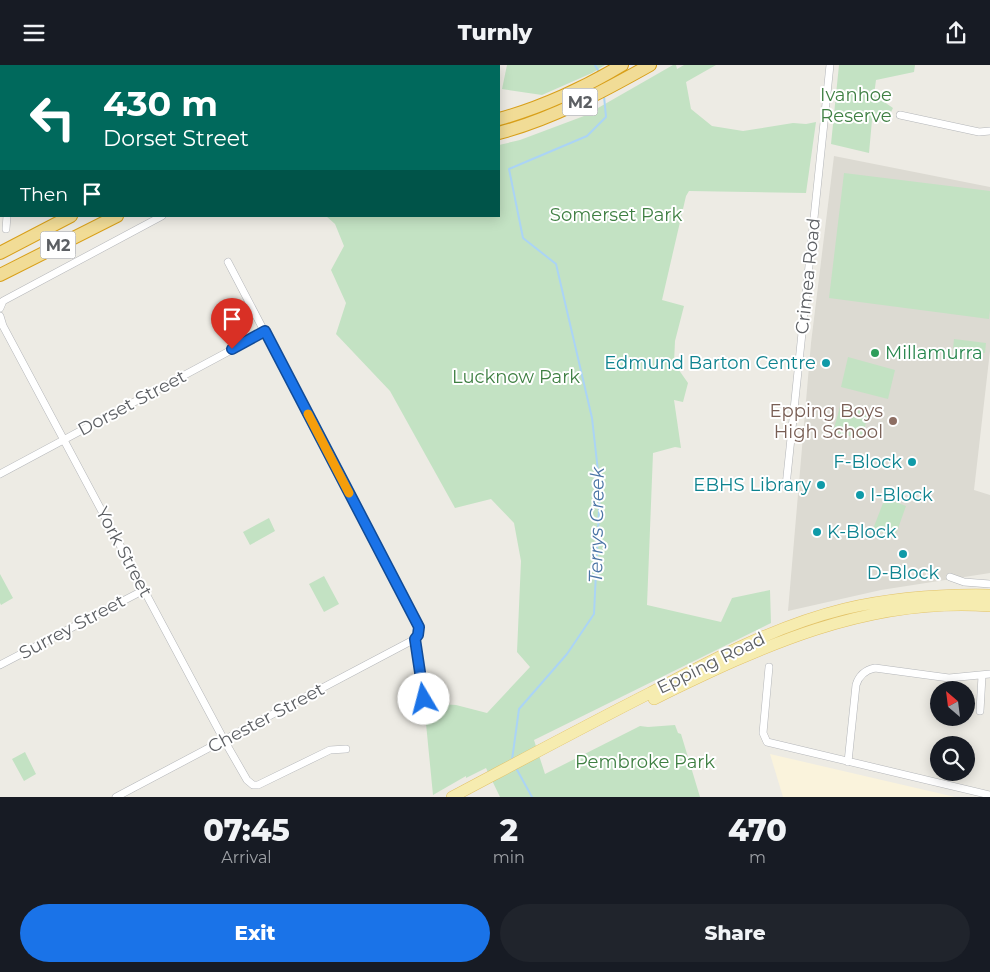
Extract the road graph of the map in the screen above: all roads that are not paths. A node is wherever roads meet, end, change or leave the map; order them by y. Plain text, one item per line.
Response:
1 (622, 65) edge
2 (650, 65) edge
3 (830, 65) edge
4 (900, 115) dead end
5 (500, 119) edge
6 (990, 131) edge
7 (502, 132) edge
8 (69, 217) edge
9 (115, 217) edge
10 (160, 217) edge
11 (0, 253) edge
12 (228, 262) dead end
13 (0, 275) edge
14 (0, 308) edge
15 (0, 317) edge
16 (265, 331) junction
17 (64, 440) junction
18 (0, 474) edge
19 (786, 486) dead end
20 (950, 577) dead end
21 (990, 584) edge
22 (144, 590) junction
23 (990, 595) edge
24 (990, 606) edge
25 (415, 639) junction
26 (0, 665) edge
27 (769, 667) dead end
28 (990, 674) edge
29 (982, 675) junction
30 (424, 699) dead end
31 (980, 711) dead end
32 (224, 740) junction
33 (346, 749) dead end
34 (541, 753) junction
35 (848, 762) junction
36 (487, 782) junction
37 (990, 795) edge
38 (116, 797) edge
39 (452, 797) edge
40 (467, 797) edge

1 - 5 highway, M2
2 - 7 highway, M2
3 - 19 street, Crimea Road
4 - 6 street
8 - 11 highway, M2
9 - 13 highway, M2
10 - 14 street
12 - 16 street
15 - 17 street, York Street
16 - 17 street, Dorset Street
16 - 25 street
17 - 18 street, Dorset Street
17 - 22 street, York Street
20 - 21 street
22 - 26 street, Surrey Street
22 - 32 street, York Street
23 - 34 main road, Epping Road
24 - 34 main road, Epping Road
25 - 30 street
25 - 32 street, Chester Street
27 - 35 street
28 - 29 street
29 - 31 street
29 - 35 street
32 - 33 street, York Street
32 - 38 street, Chester Street
34 - 36 main road, Epping Road
35 - 37 street
36 - 39 main road, Epping Road
36 - 40 main road, Epping Road

